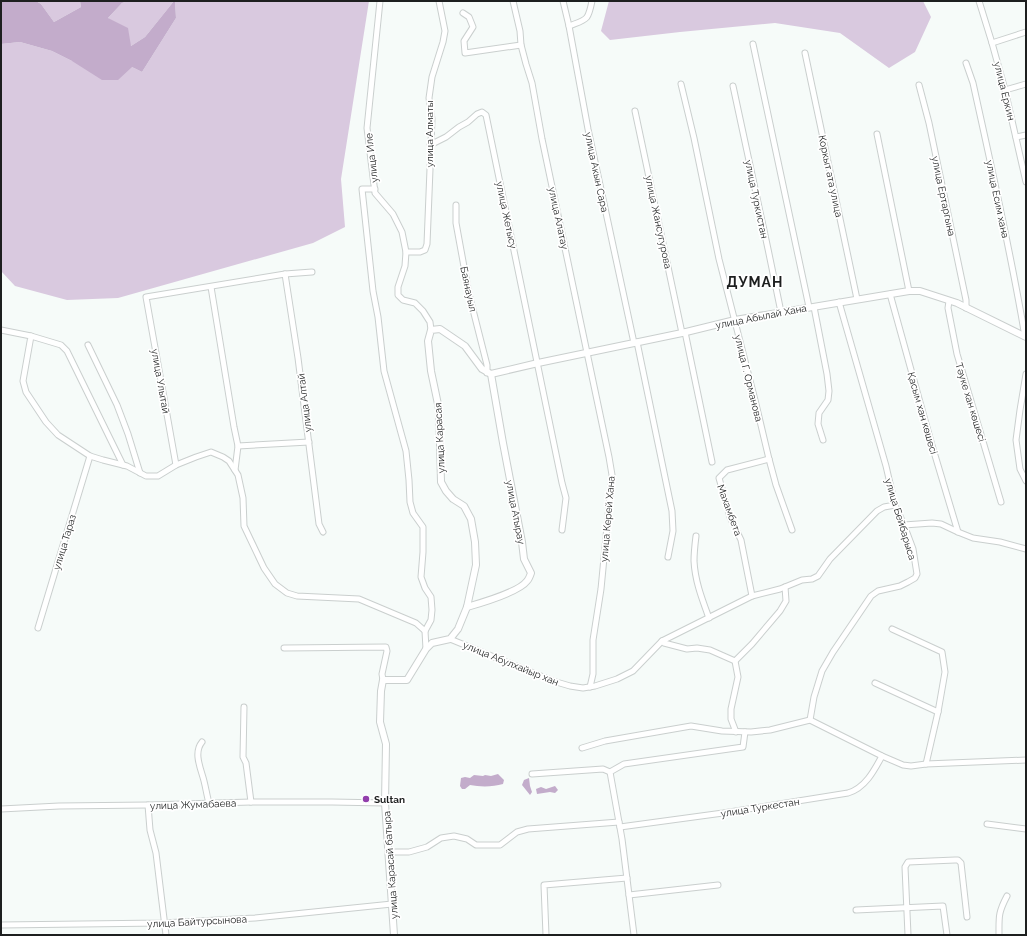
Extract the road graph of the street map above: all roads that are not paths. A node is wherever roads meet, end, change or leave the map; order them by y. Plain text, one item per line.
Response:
1 (380, 1) edge
2 (439, 1) edge
3 (513, 1) edge
4 (563, 1) edge
5 (592, 1) edge
6 (979, 1) edge
7 (463, 13) dead end
8 (569, 26) junction
9 (1026, 32) edge
10 (992, 43) junction
11 (753, 44) dead end
12 (521, 45) junction
13 (805, 52) dead end
14 (966, 63) dead end
15 (681, 84) dead end
16 (1026, 84) edge
17 (919, 85) dead end
18 (733, 86) dead end
19 (1005, 90) junction
20 (635, 111) dead end
21 (877, 134) dead end
22 (1026, 135) edge
23 (1016, 137) junction
24 (430, 144) junction
25 (1026, 182) edge
26 (375, 189) junction
27 (456, 205) dead end
28 (406, 252) junction
29 (312, 272) dead end
30 (285, 274) junction
31 (211, 287) junction
32 (909, 291) junction
33 (890, 294) junction
34 (857, 299) junction
35 (949, 301) junction
36 (839, 302) junction
37 (811, 307) junction
38 (966, 308) junction
39 (781, 312) junction
40 (735, 320) junction
41 (1, 330) edge
42 (431, 330) junction
43 (683, 333) junction
44 (31, 336) junction
45 (1025, 336) edge
46 (635, 343) junction
47 (88, 345) dead end
48 (588, 353) junction
49 (538, 363) junction
50 (489, 374) junction
51 (1026, 374) edge
52 (823, 440) dead end
53 (309, 442) junction
54 (238, 446) junction
55 (90, 456) junction
56 (769, 459) junction
57 (712, 462) dead end
58 (123, 465) junction
59 (176, 465) junction
60 (235, 470) junction
61 (140, 473) junction
62 (1026, 481) edge
63 (1001, 502) dead end
64 (895, 505) junction
65 (904, 525) junction
66 (562, 530) dead end
67 (792, 530) dead end
68 (322, 532) dead end
69 (958, 532) junction
70 (696, 536) dead end
71 (1026, 549) edge
72 (668, 557) dead end
73 (785, 587) junction
74 (752, 596) junction
75 (467, 607) junction
76 (709, 618) junction
77 (38, 628) dead end
78 (892, 629) dead end
79 (426, 631) junction
80 (450, 639) junction
81 (662, 641) junction
82 (284, 648) dead end
83 (426, 649) junction
84 (735, 662) junction
85 (383, 680) junction
86 (875, 683) dead end
87 (590, 687) junction
88 (244, 707) dead end
89 (938, 712) junction
90 (810, 720) junction
91 (736, 732) junction
92 (746, 732) junction
93 (202, 742) dead end
94 (582, 748) dead end
95 (882, 756) junction
96 (1026, 760) edge
97 (926, 764) junction
98 (610, 772) junction
99 (532, 774) dead end
100 (251, 802) junction
101 (209, 803) junction
102 (386, 803) junction
103 (148, 806) junction
104 (1, 809) edge
105 (987, 824) dead end
106 (619, 825) junction
107 (1026, 829) edge
108 (389, 852) junction
109 (627, 878) junction
110 (718, 885) dead end
111 (629, 895) junction
112 (1006, 896) dead end
113 (392, 904) junction
114 (907, 908) junction
115 (856, 910) dead end
116 (967, 917) dead end
117 (164, 923) junction
118 (1, 925) edge
119 (166, 935) edge
120 (394, 935) edge
121 (546, 935) edge
122 (634, 935) edge
123 (908, 935) edge
124 (947, 935) edge
125 (1000, 935) edge

1 - 26 street, улица Иле
2 - 24 street, улица Алматы
3 - 12 street, улица Алатау
4 - 8 street, улица Акын Сара
5 - 8 street
6 - 10 street, улица Еркин
7 - 12 street
8 - 46 street, улица Акын Сара
9 - 10 street
10 - 19 street, улица Еркин
11 - 37 street
12 - 48 street, улица Алатау
13 - 34 street, Коркыт ата улица
14 - 45 street, улица Есим хана
15 - 40 street, улица Г. Орманова
16 - 19 street
17 - 38 street, улица Ертаргына
18 - 39 street, улица Туркистан
19 - 23 street, улица Еркин
20 - 43 street, улица Жансугурова
21 - 32 street
22 - 23 street
23 - 25 street, улица Еркин
24 - 28 street, улица Алматы
24 - 49 street, улица Жетысу
26 - 28 street, улица Иле
26 - 79 street
27 - 50 street, Баянауыл
28 - 42 street, улица Иле
29 - 30 street
30 - 31 street
30 - 53 street, улица Алтай
31 - 54 street
31 - 59 street, улица Улытай
32 - 33 street, улица Абылай Хана
32 - 35 street, улица Абылай Хана
33 - 34 street, улица Абылай Хана
33 - 69 street, Қасым хан көшесі
34 - 36 street, улица Абылай Хана
35 - 38 street, улица Абылай Хана
35 - 63 street, Тәуке хан көшесі
36 - 37 street, улица Абылай Хана
36 - 64 street, улица Бейбарыса
37 - 39 street, улица Абылай Хана
37 - 52 street
38 - 45 street, улица Абылай Хана
39 - 40 street, улица Абылай Хана
40 - 43 street, улица Абылай Хана
40 - 56 street, улица Г. Орманова
41 - 44 street
42 - 50 street
42 - 75 street, улица Карасая
43 - 46 street, улица Абылай Хана
43 - 57 street, улица Жансугурова
44 - 55 street
44 - 58 street
46 - 48 street, улица Абылай Хана
46 - 72 street, улица Акын Сара
47 - 61 street
48 - 49 street, улица Абылай Хана
48 - 87 street, улица Керей Хана
49 - 50 street, улица Абылай Хана
49 - 66 street
50 - 75 street, улица Атырау
51 - 62 street
53 - 54 street
53 - 68 street, улица Алтай
54 - 60 street
55 - 58 street
55 - 77 street, улица Тараз
56 - 67 street, улица Г. Орманова
56 - 74 street, Махамбета
58 - 61 street
59 - 60 street
59 - 61 street
60 - 79 street
64 - 65 street, улица Бейбарыса
64 - 73 street, улица Абулхайыр хан
65 - 69 street
65 - 90 street, улица Бейбарыса
69 - 71 street
70 - 76 street
73 - 74 street, улица Абулхайыр хан
73 - 84 street
74 - 76 street, улица Абулхайыр хан
75 - 80 street
76 - 81 street, улица Абулхайыр хан
78 - 89 street
79 - 83 street
80 - 83 street
80 - 87 street, улица Абулхайыр хан
81 - 84 street
81 - 87 street, улица Абулхайыр хан
82 - 85 street
83 - 85 street
84 - 91 street
85 - 102 street, улица Карасай батыра
86 - 89 street
88 - 100 street
89 - 97 street
90 - 92 street
90 - 95 street
91 - 92 street
91 - 94 street
92 - 98 street
93 - 101 street
95 - 97 street
95 - 106 street, улица Туркестан
96 - 97 street
98 - 99 street
98 - 106 street
100 - 101 street, улица Жумабаева
100 - 102 street, улица Жумабаева
101 - 103 street, улица Жумабаева
102 - 108 street, улица Карасай батыра
103 - 104 street, улица Жумабаева
103 - 117 street
105 - 107 street
106 - 108 street, улица Туркестан
106 - 109 street
108 - 113 street, улица Карасай батыра
109 - 111 street
109 - 121 street
110 - 111 street
111 - 122 street
112 - 125 street
113 - 117 street, улица Байтурсынова
113 - 120 street, улица Карасай батыра
114 - 115 street
114 - 116 street
114 - 123 street
114 - 124 street
117 - 118 street, улица Байтурсынова
117 - 119 street

